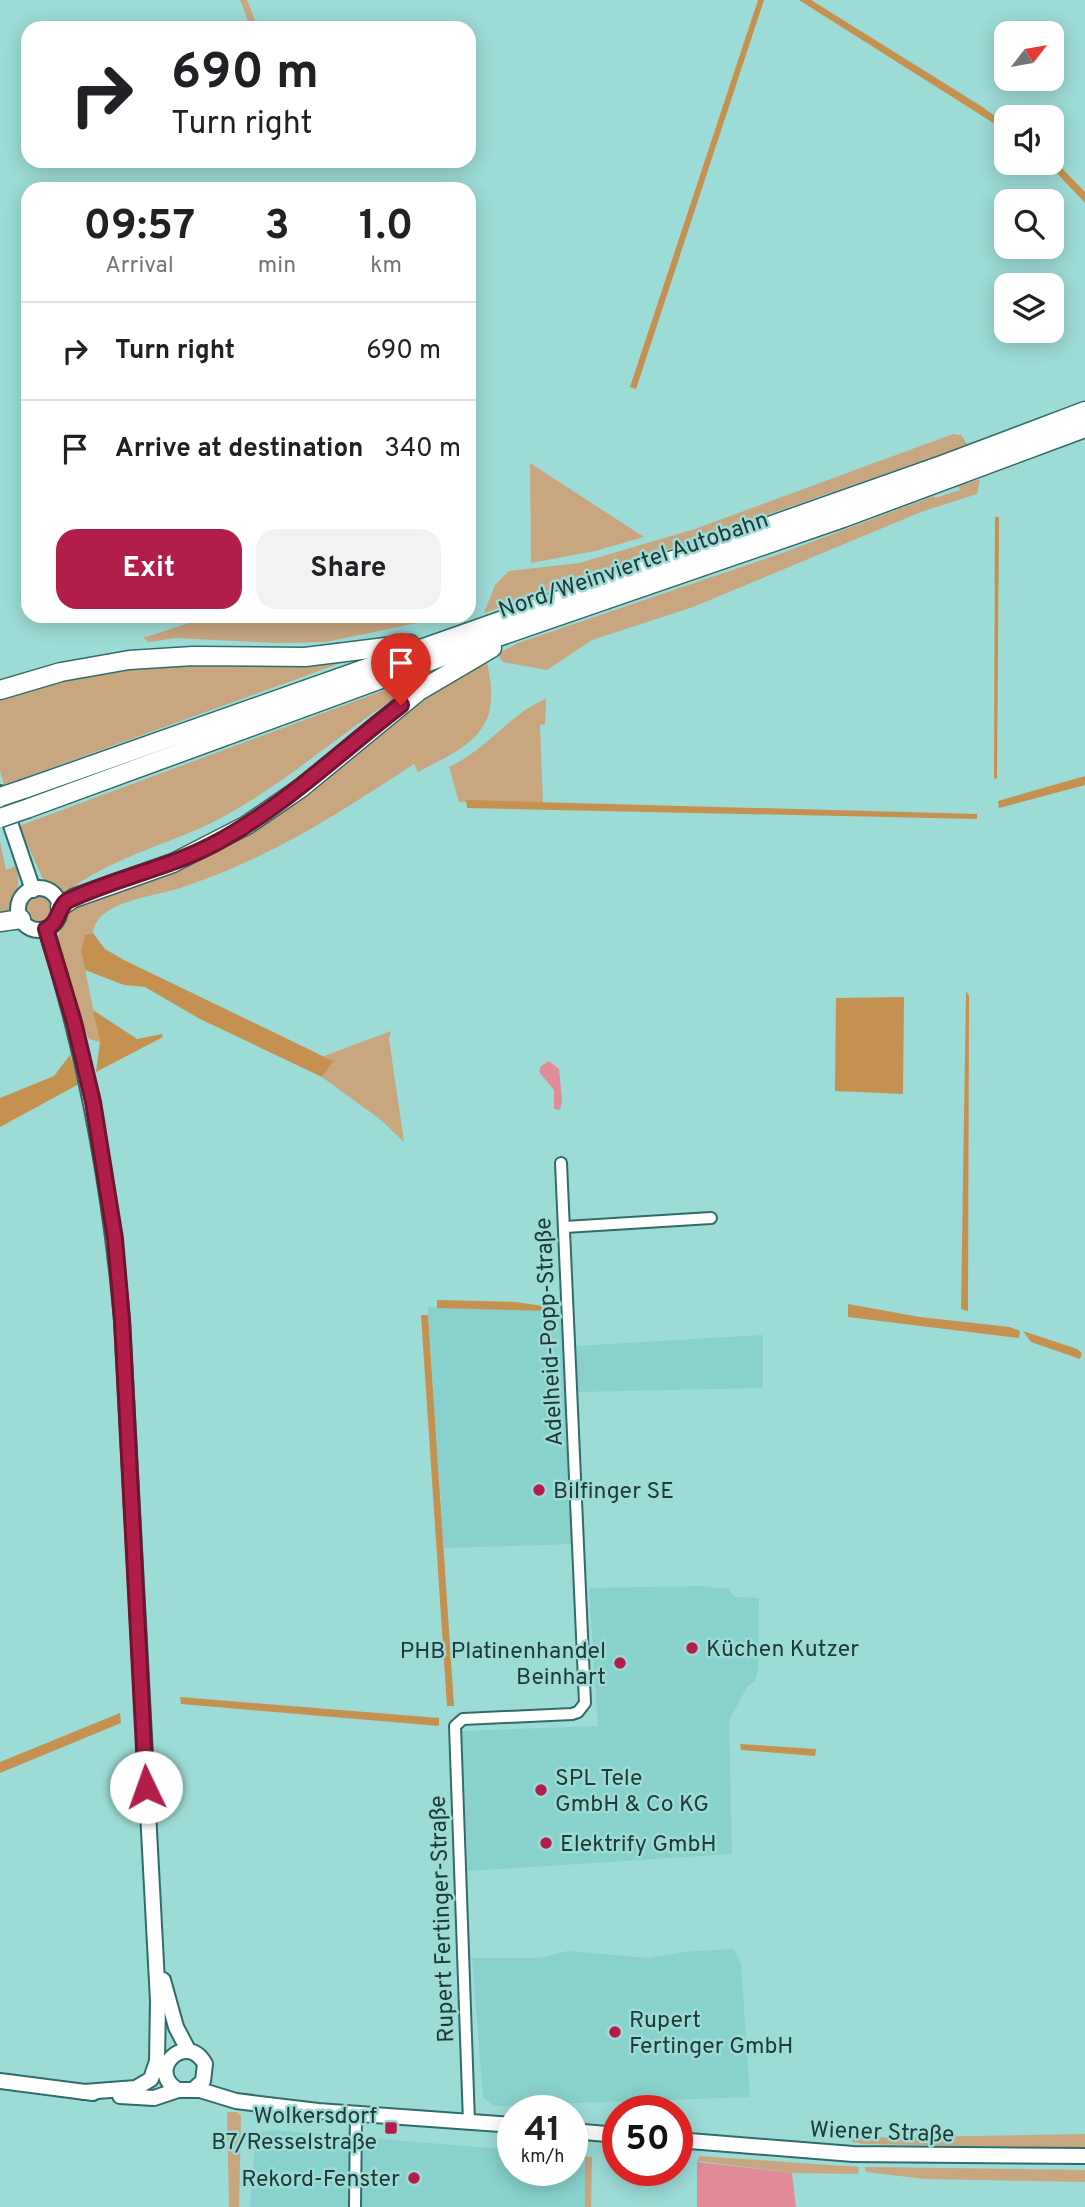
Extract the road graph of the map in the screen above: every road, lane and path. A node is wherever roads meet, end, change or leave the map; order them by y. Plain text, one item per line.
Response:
1 (1085, 411) edge
2 (1085, 428) edge
3 (538, 623) junction
4 (441, 640) junction
5 (0, 690) edge
6 (0, 795) edge
7 (0, 818) edge
8 (33, 890) junction
9 (60, 907) junction
10 (21, 919) junction
11 (0, 922) edge
12 (46, 929) junction
13 (561, 1163) dead end
14 (711, 1218) dead end
15 (565, 1227) junction
16 (463, 1719) joint
17 (153, 1919) junction
18 (158, 2001) junction
19 (188, 2050) junction
20 (172, 2055) junction
21 (205, 2073) junction
22 (165, 2076) junction
23 (0, 2081) edge
24 (186, 2090) junction
25 (84, 2092) junction
26 (140, 2097) junction
27 (251, 2100) junction
28 (356, 2114) junction
29 (470, 2122) junction
30 (497, 2124) edge
31 (693, 2141) edge
32 (1085, 2156) edge
33 (355, 2207) edge

1 - 4 highway, Nord/Weinviertel Autobahn
2 - 3 highway, Nord/Weinviertel Autobahn
3 - 7 highway, Nord/Weinviertel Autobahn, bridge
3 - 9 highway
4 - 5 highway
4 - 6 highway, Nord/Weinviertel Autobahn, bridge
6 - 8 main road
8 - 9 main road
8 - 10 main road
9 - 12 main road
10 - 11 highway
10 - 12 main road
12 - 17 main road
13 - 15 street, Adelheid-Popp-Straße
14 - 15 street
15 - 16 street, Adelheid-Popp-Straße
16 - 29 street, Rupert Fertinger-Straße
17 - 18 main road
17 - 19 main road
18 - 20 main road
18 - 25 main road
19 - 20 main road
19 - 21 main road
20 - 22 main road
21 - 24 main road
21 - 27 main road
22 - 24 main road
22 - 26 main road
23 - 25 main road
24 - 26 main road
24 - 27 main road
25 - 26 main road
27 - 28 main road
28 - 29 main road
28 - 33 street
29 - 30 main road
31 - 32 main road, Wiener Straße

